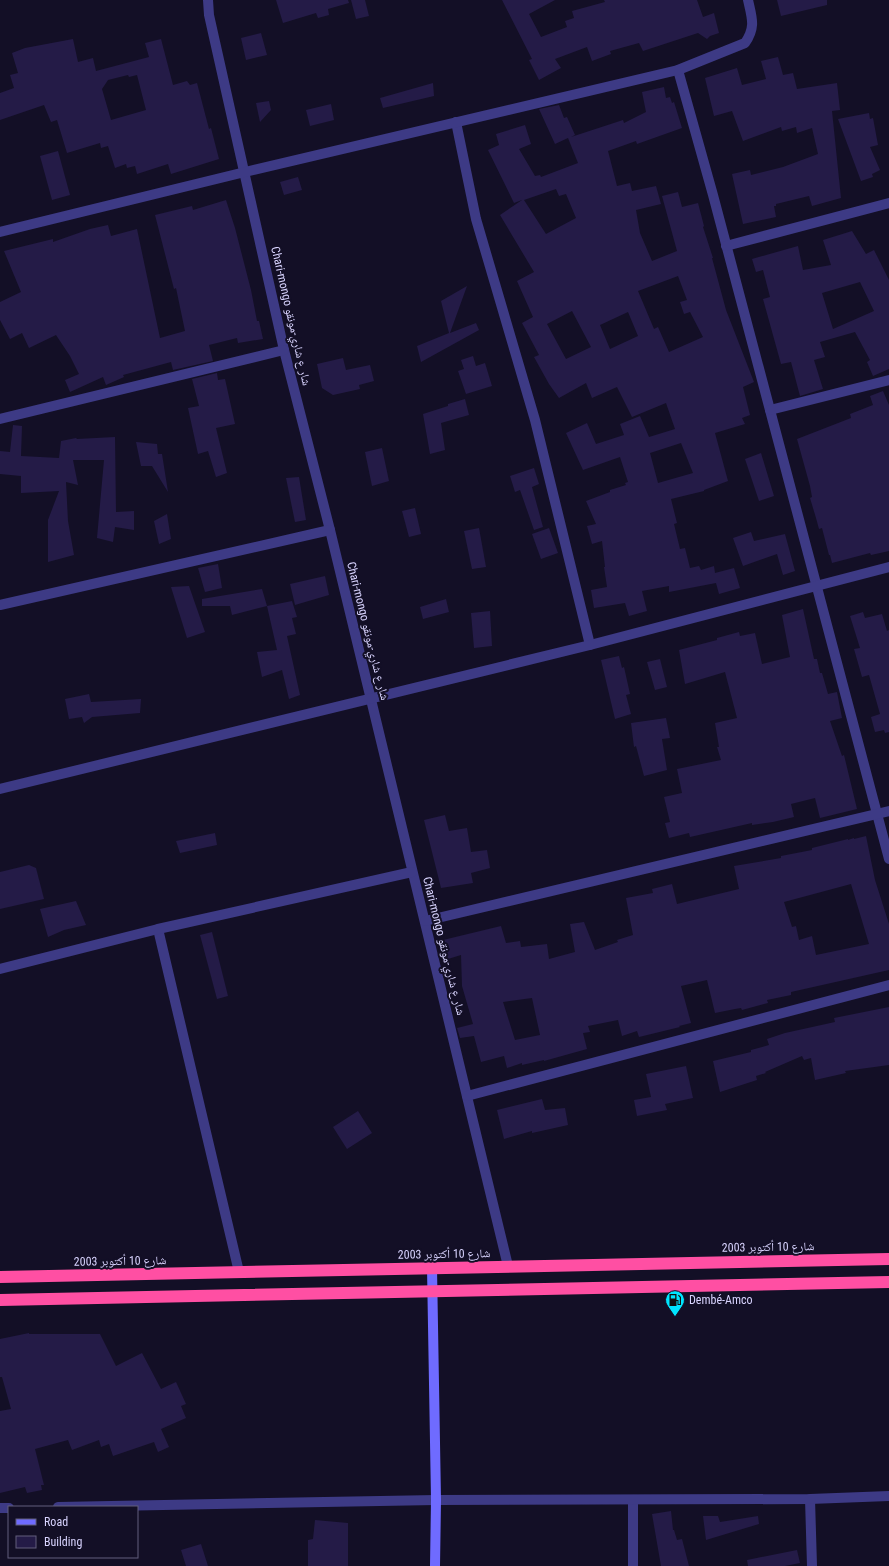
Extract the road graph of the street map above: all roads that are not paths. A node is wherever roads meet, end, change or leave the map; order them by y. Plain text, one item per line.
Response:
1 (208, 0) edge
2 (748, 0) edge
3 (678, 70) junction
4 (456, 122) junction
5 (245, 172) junction
6 (889, 203) edge
7 (0, 232) edge
8 (726, 246) junction
9 (284, 350) junction
10 (889, 380) edge
11 (770, 410) junction
12 (0, 419) edge
13 (330, 530) junction
14 (889, 567) edge
15 (817, 587) junction
16 (0, 605) edge
17 (590, 645) junction
18 (371, 698) junction
19 (0, 789) edge
20 (889, 811) edge
21 (876, 814) junction
22 (889, 858) edge
23 (412, 872) junction
24 (425, 921) junction
25 (158, 929) junction
26 (0, 969) edge
27 (889, 985) edge
28 (467, 1096) junction
29 (889, 1258) edge
30 (508, 1266) junction
31 (432, 1268) junction
32 (239, 1272) junction
33 (0, 1277) edge
34 (889, 1282) edge
35 (432, 1291) junction
36 (0, 1300) edge
37 (889, 1496) edge
38 (810, 1499) junction
39 (436, 1500) junction
40 (633, 1500) junction
41 (112, 1506) edge
42 (435, 1566) edge
43 (633, 1566) edge
44 (812, 1566) edge

1 - 5 street, Chari-mongo شار ع شاري-مونقو
2 - 3 street
3 - 4 street
3 - 8 street
4 - 5 street
4 - 17 street
5 - 7 street
5 - 9 street, Chari-mongo شار ع شاري-مونقو
6 - 8 street
8 - 11 street
9 - 12 street
9 - 13 street, Chari-mongo شار ع شاري-مونقو
10 - 11 street
11 - 15 street
13 - 16 street
13 - 18 street, Chari-mongo شار ع شاري-مونقو
14 - 15 street
15 - 17 street
15 - 21 street
17 - 18 street
18 - 19 street
18 - 23 street, Chari-mongo شار ع شاري-مونقو
20 - 21 street
21 - 22 street
21 - 24 street
23 - 24 street, Chari-mongo شار ع شاري-مونقو
23 - 25 street
24 - 28 street, Chari-mongo شار ع شاري-مونقو
25 - 26 street
25 - 32 street
27 - 28 street
28 - 30 street, Chari-mongo شار ع شاري-مونقو
29 - 30 highway, شارع 10 أكتوبر 2003
30 - 31 highway, شارع 10 أكتوبر 2003
31 - 32 highway, شارع 10 أكتوبر 2003
31 - 35 street
32 - 33 highway, شارع 10 أكتوبر 2003
34 - 35 highway
35 - 36 highway
35 - 39 street
37 - 38 street
38 - 40 street
38 - 44 street
39 - 40 street
39 - 41 street
39 - 42 street
40 - 43 street

